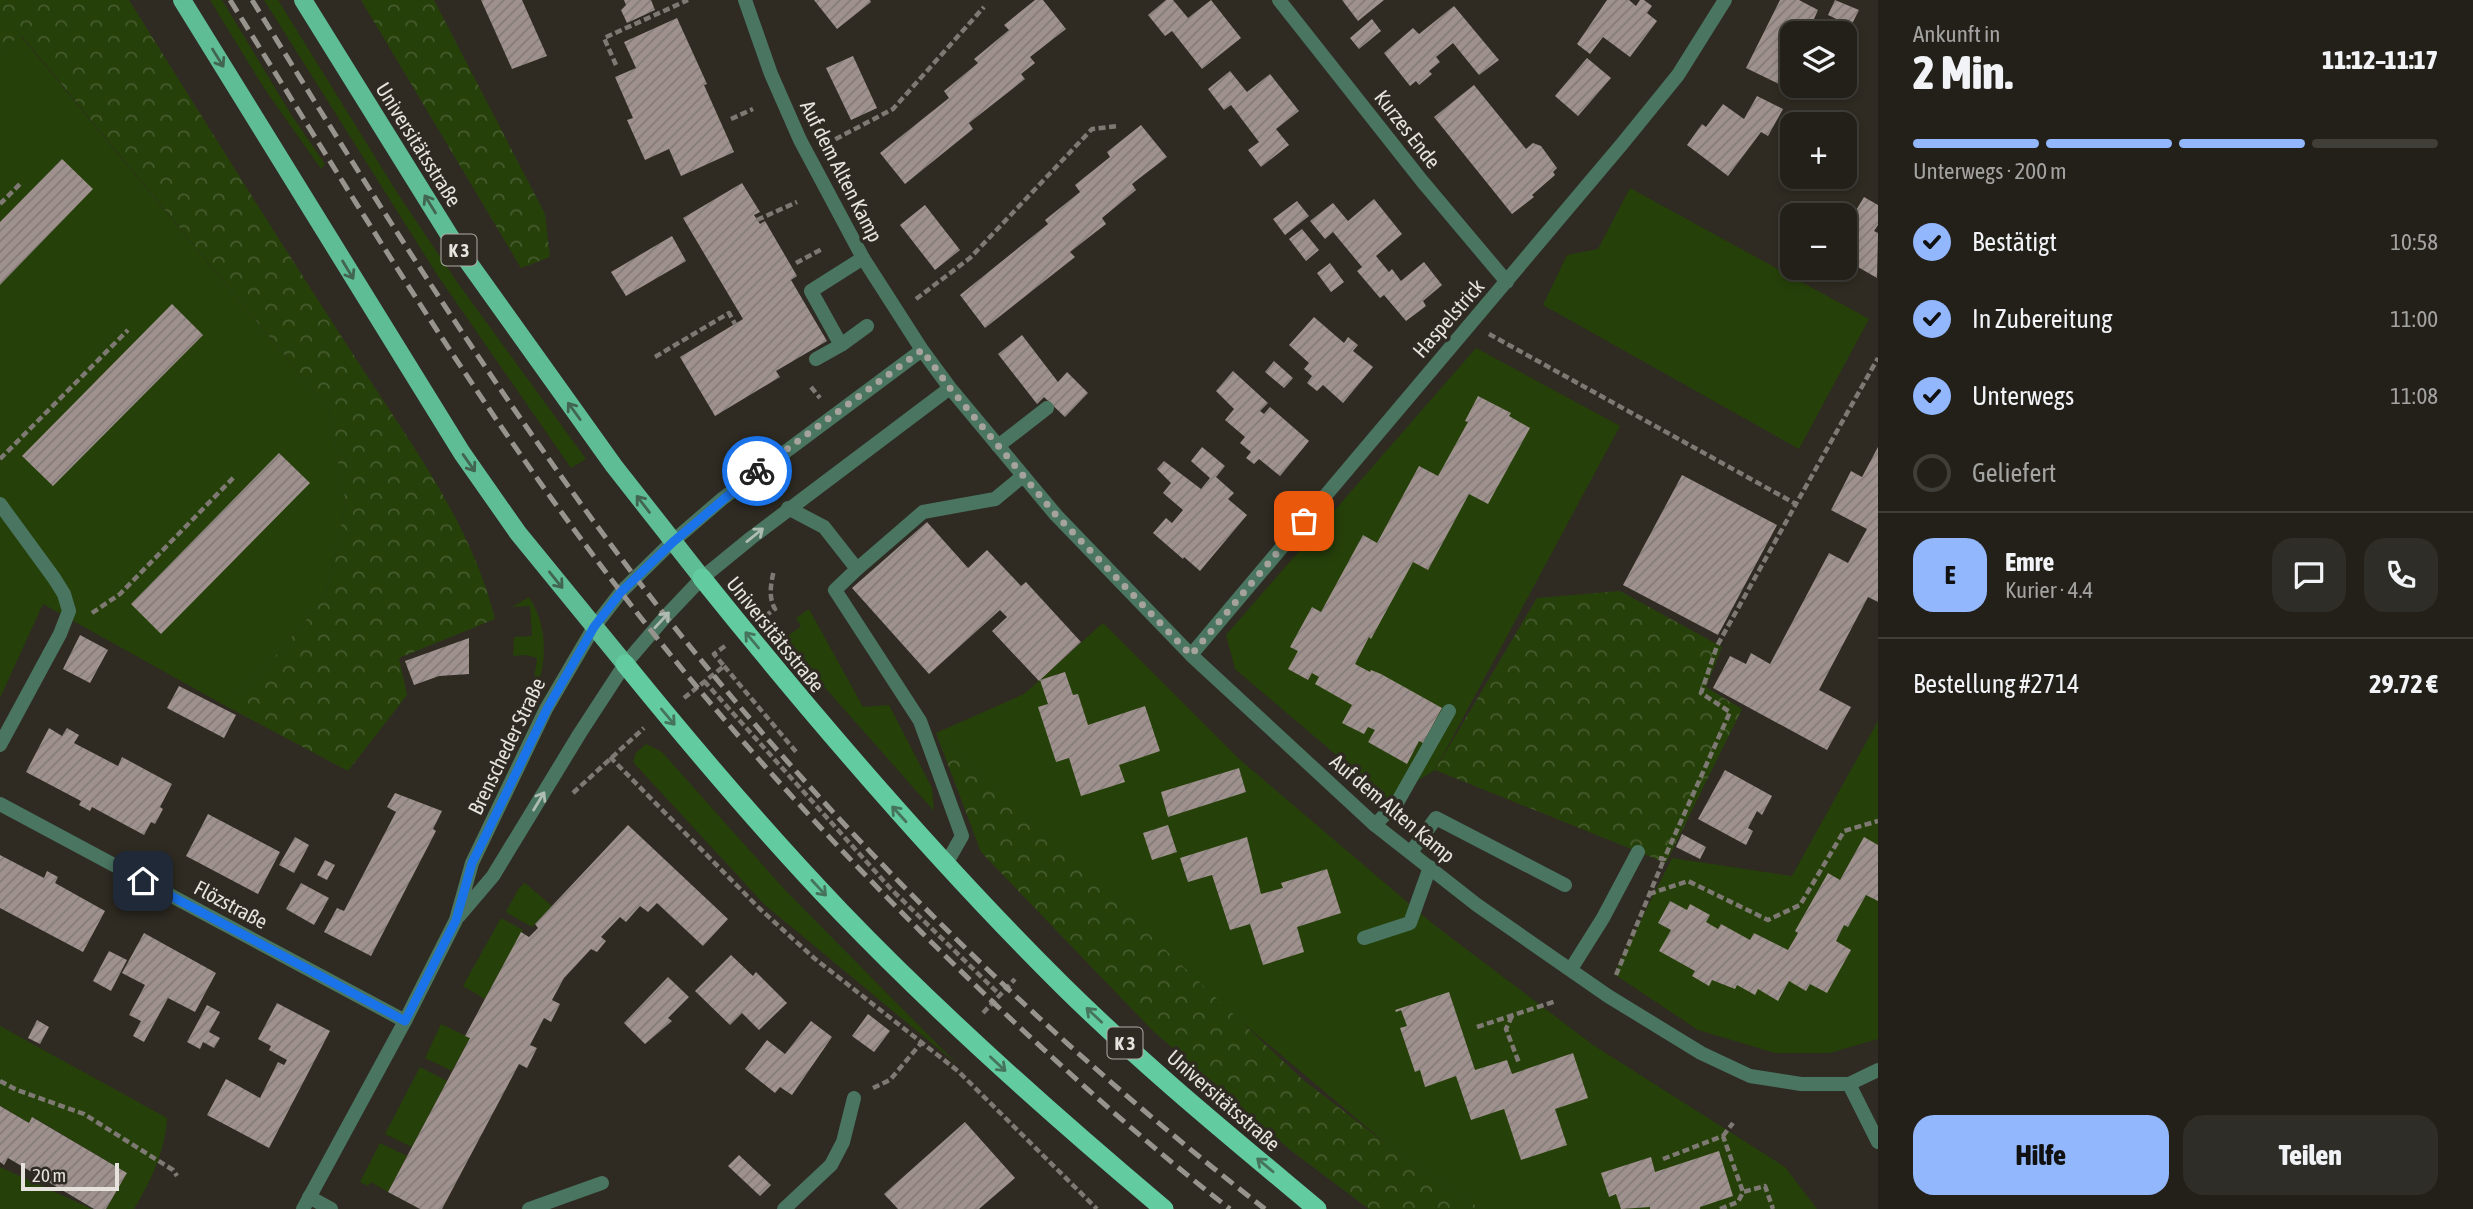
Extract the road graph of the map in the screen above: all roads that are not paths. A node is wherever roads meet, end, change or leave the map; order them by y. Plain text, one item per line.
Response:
1 (182, 0) edge
2 (303, 0) edge
3 (745, 0) edge
4 (1279, 0) edge
5 (1725, 0) edge
6 (863, 258) junction
7 (1507, 282) junction
8 (867, 326) dead end
9 (841, 345) junction
10 (922, 350) junction
11 (816, 359) dead end
12 (950, 388) junction
13 (1047, 408) dead end
14 (998, 446) junction
15 (1023, 476) junction
16 (0, 504) edge
17 (788, 508) junction
18 (673, 542) junction
19 (857, 569) junction
20 (702, 578) junction
21 (594, 627) junction
22 (1191, 655) junction
23 (625, 664) junction
24 (1449, 711) dead end
25 (0, 745) edge
26 (0, 804) edge
27 (1375, 825) junction
28 (1411, 852) junction
29 (1638, 852) road end
30 (946, 864) junction
31 (1430, 867) junction
32 (1565, 885) dead end
33 (456, 920) junction
34 (1364, 938) dead end
35 (1571, 970) junction
36 (405, 1021) junction
37 (1878, 1070) edge
38 (1849, 1084) junction
39 (854, 1098) road end
40 (1878, 1142) edge
41 (602, 1183) dead end
42 (306, 1203) edge
43 (331, 1209) edge
44 (529, 1209) edge
45 (784, 1209) edge
46 (1164, 1209) edge
47 (1317, 1209) edge

1 -> 21 main road
18 -> 2 main road, Universitätsstraße / K 3
3 - 6 street, Auf dem Alten Kamp
4 - 7 street, Kurzes Ende
5 - 7 street, Haspelstrick
6 - 9 street
6 - 10 street, Auf dem Alten Kamp
7 - 22 street, Haspelstrick
8 - 9 street
9 - 11 street
10 - 12 street, Auf dem Alten Kamp
10 - 18 street
12 - 14 street, Auf dem Alten Kamp
12 - 17 street
13 - 14 street
14 - 15 street, Auf dem Alten Kamp
15 - 19 street
15 - 22 street, Auf dem Alten Kamp
16 - 25 street
17 - 19 street
20 -> 17 street
18 - 20 main road, Universitätsstraße / K 3
18 - 21 street, Brenscheder Straße
19 - 30 street
23 -> 20 street, Brenscheder Straße
30 -> 20 highway, Universitätsstraße / K 3
21 - 23 main road
21 - 33 street, Brenscheder Straße
22 - 27 street, Auf dem Alten Kamp
33 -> 23 street, Brenscheder Straße
23 -> 46 highway
24 - 27 street
26 - 36 street, Flözstraße
27 - 28 street, Auf dem Alten Kamp
28 - 31 street, Auf dem Alten Kamp
28 - 32 street
29 - 35 street
47 -> 30 highway, Universitätsstraße / K 3
31 - 34 street
31 - 35 street, Auf dem Alten Kamp
33 - 36 street, Brenscheder Straße
35 - 38 street, Auf dem Alten Kamp
36 - 42 street, Brenscheder Straße
37 - 38 street
38 - 40 street
39 - 45 street
41 - 44 street
42 - 43 street

